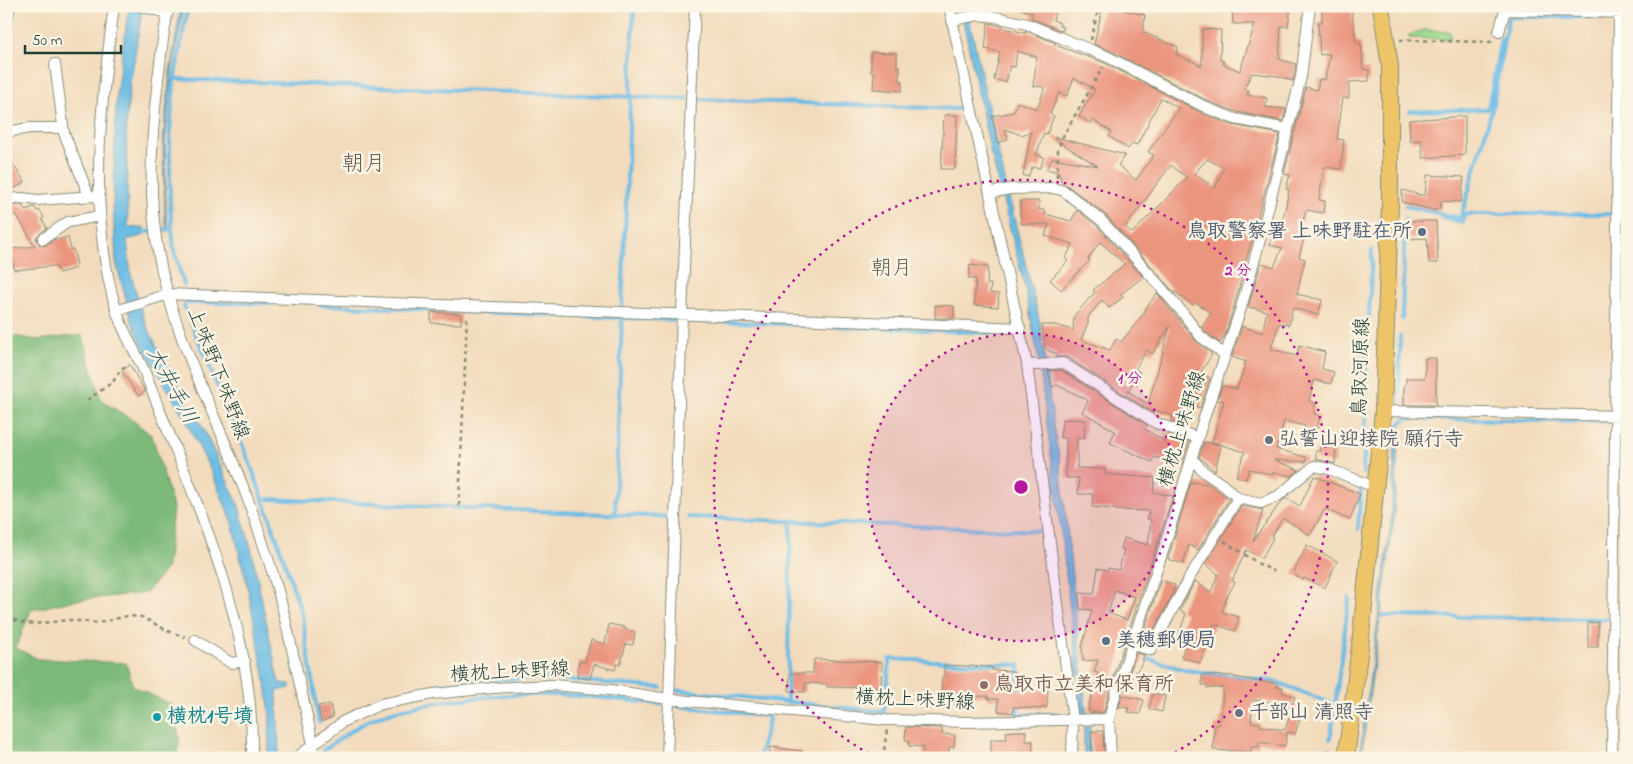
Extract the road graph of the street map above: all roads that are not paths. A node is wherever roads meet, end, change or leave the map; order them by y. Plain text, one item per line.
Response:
1 (10, 6) edge
2 (114, 6) edge
3 (138, 6) edge
4 (695, 6) edge
5 (949, 6) edge
6 (1310, 6) edge
7 (1381, 6) edge
8 (1505, 8) edge
9 (168, 10) edge
10 (1623, 13) edge
11 (952, 20) junction
12 (6, 24) edge
13 (1499, 32) road end
14 (55, 64) dead end
15 (63, 128) junction
16 (1288, 129) junction
17 (6, 132) edge
18 (990, 193) junction
19 (94, 196) junction
20 (6, 199) edge
21 (100, 216) junction
22 (43, 239) dead end
23 (168, 294) junction
24 (116, 311) junction
25 (682, 315) junction
26 (1020, 328) junction
27 (1225, 355) junction
28 (1027, 364) junction
29 (1383, 411) junction
30 (1621, 416) edge
31 (1198, 438) junction
32 (1192, 459) junction
33 (1375, 486) junction
34 (1238, 498) junction
35 (195, 640) road end
36 (1132, 645) junction
37 (245, 661) junction
38 (668, 699) junction
39 (1109, 719) junction
40 (1073, 721) junction
41 (313, 744) junction
42 (252, 758) edge
43 (296, 758) edge
44 (313, 758) edge
45 (667, 758) edge
46 (1072, 758) edge
47 (1111, 758) edge
48 (1346, 758) edge
49 (1612, 758) edge

1 - 12 street
2 - 19 street
3 - 9 street
4 - 25 street
5 - 11 street
6 - 16 street, 横枕上味野線
7 - 29 main road, 鳥取河原線
8 - 10 street
8 - 13 street
9 - 23 street, 上味野下味野線
10 - 30 street
11 - 16 street
11 - 18 street
14 - 15 street
15 - 17 street
15 - 19 street
16 - 27 street, 横枕上味野線
18 - 26 street
18 - 27 street
19 - 20 street
19 - 21 street
21 - 22 street
21 - 24 street
23 - 24 street
23 - 25 street
23 - 41 street, 上味野下味野線
24 - 37 street
25 - 26 street
25 - 38 street
26 - 28 street
27 - 31 street, 横枕上味野線
28 - 31 street
28 - 40 street
29 - 30 street
29 - 33 main road, 鳥取河原線
30 - 49 street
31 - 32 street, 横枕上味野線
32 - 34 street
32 - 36 street, 横枕上味野線
33 - 34 street
33 - 48 main road, 鳥取河原線
34 - 36 street
35 - 37 street
36 - 39 street, 横枕上味野線
37 - 42 street
38 - 40 street, 横枕上味野線
38 - 41 street, 横枕上味野線
38 - 45 street
39 - 40 street, 横枕上味野線
39 - 47 street
40 - 46 street
41 - 43 street, 横枕上味野線
41 - 44 street, 上味野下味野線

